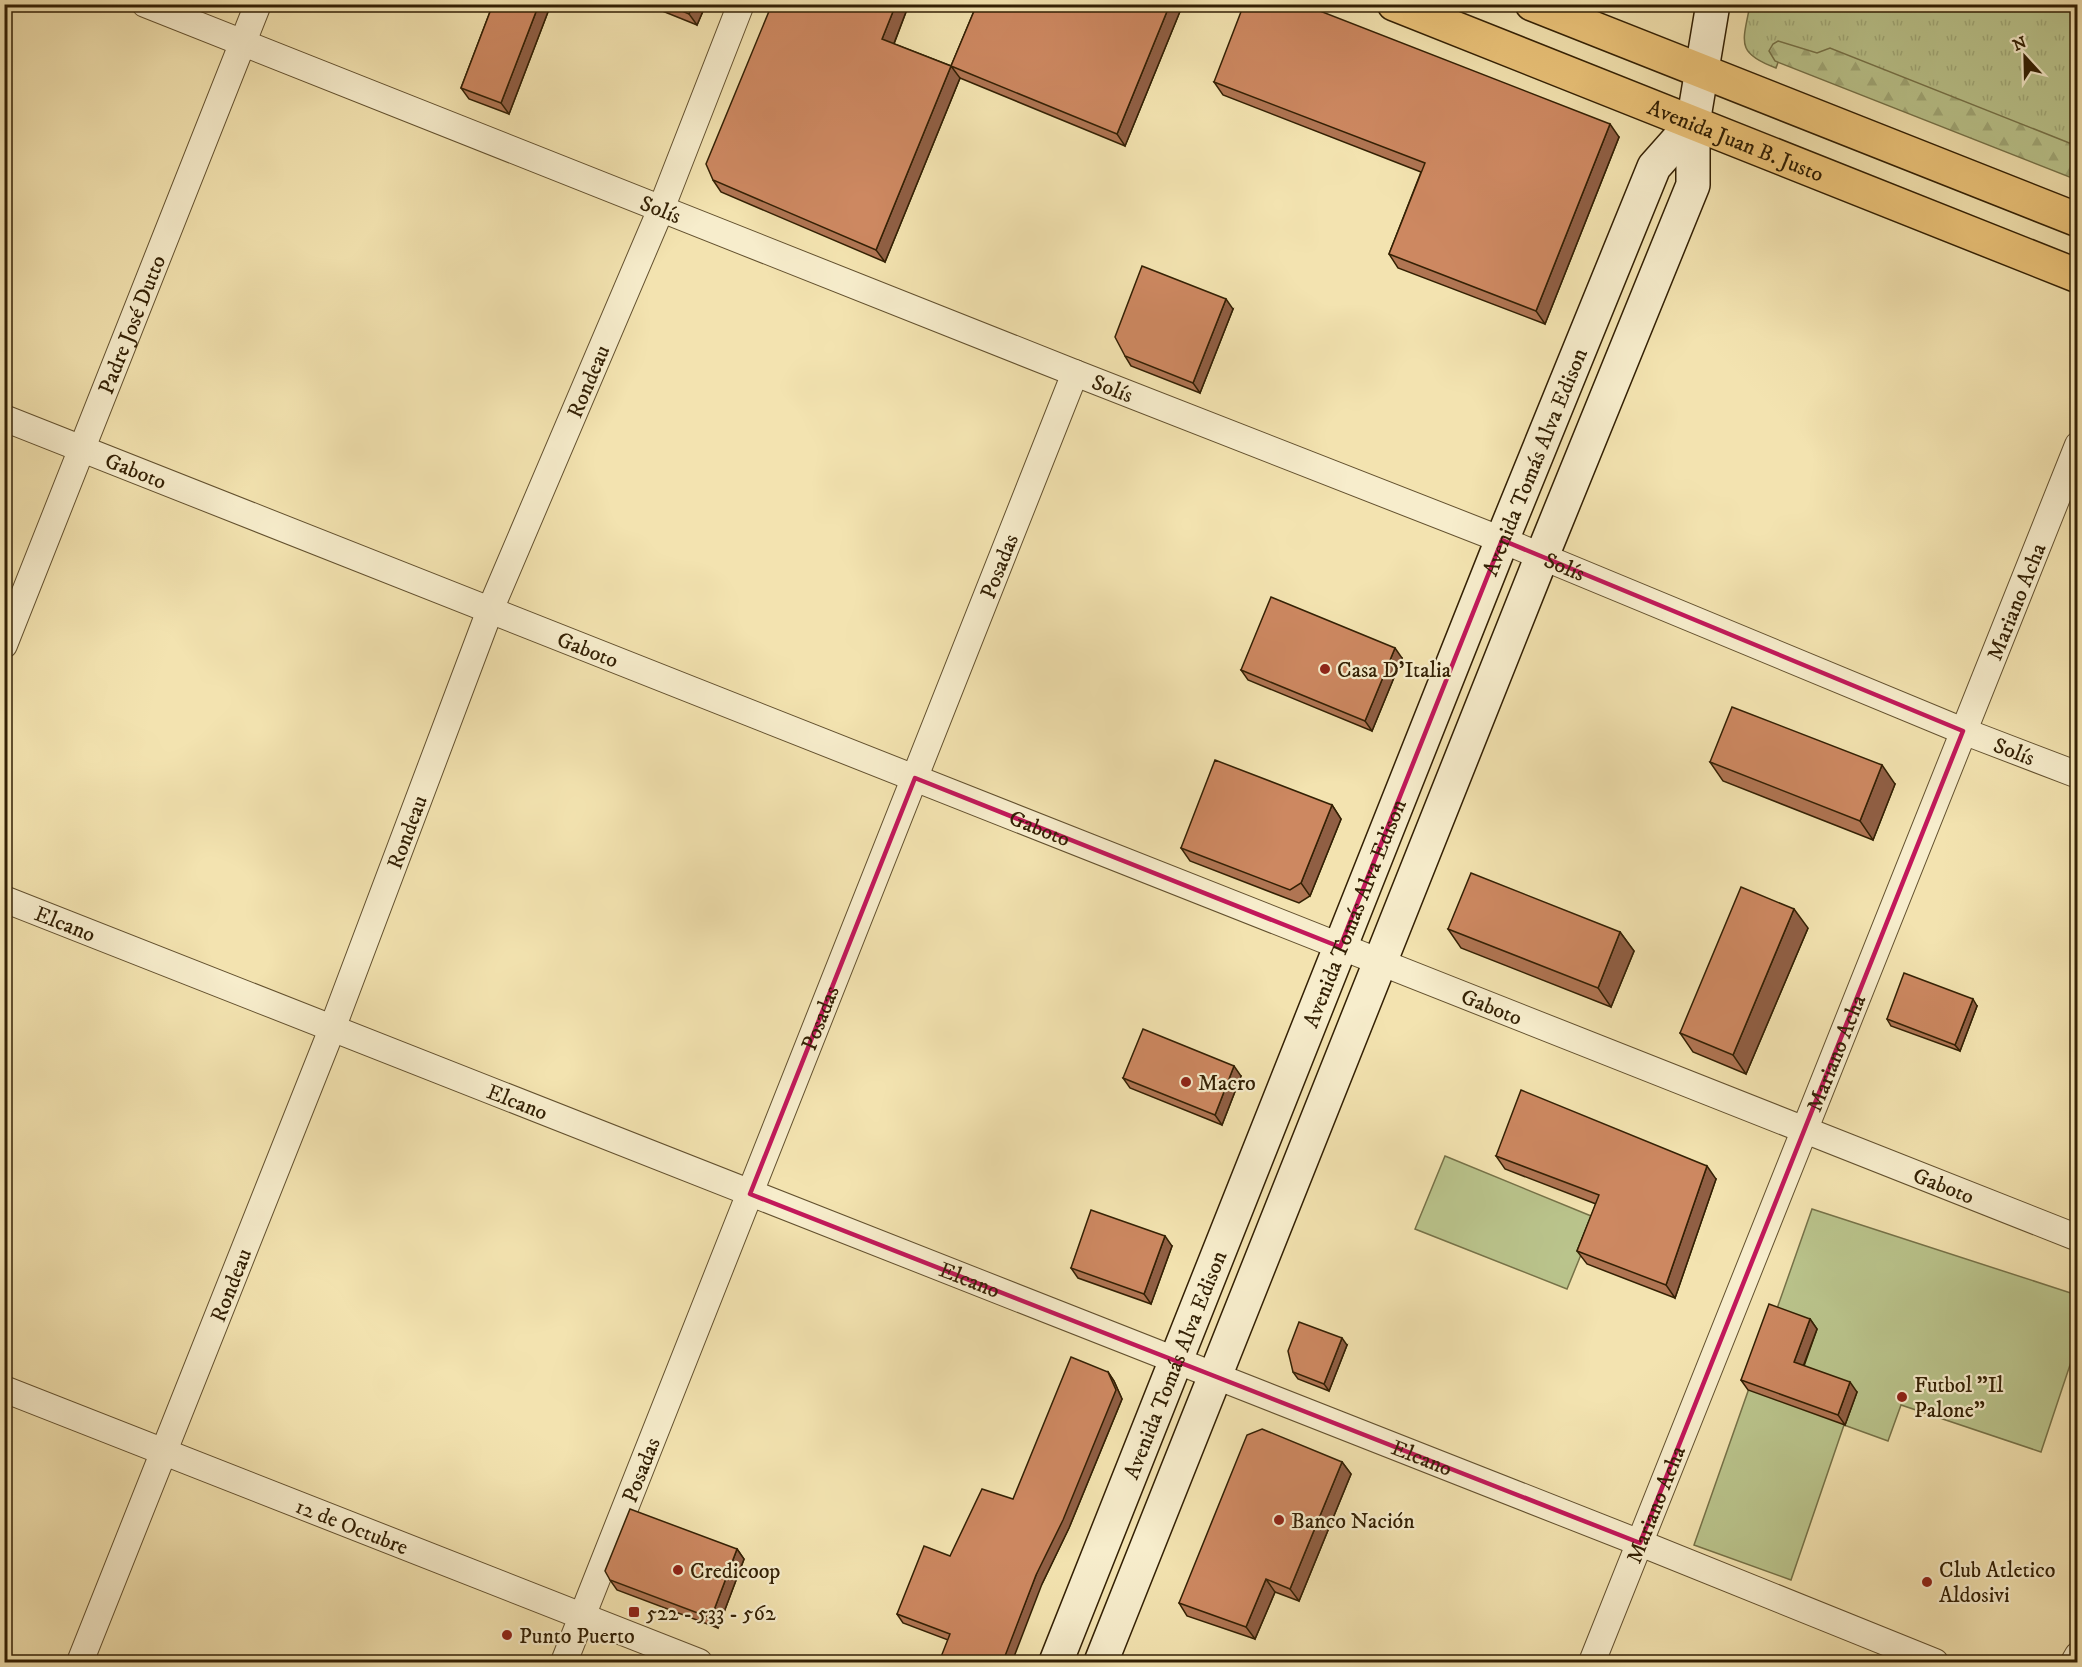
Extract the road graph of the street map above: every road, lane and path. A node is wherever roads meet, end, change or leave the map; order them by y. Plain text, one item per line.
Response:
1 (145, 4) edge
2 (258, 4) edge
3 (741, 4) edge
4 (1394, 4) edge
5 (1532, 4) edge
6 (1713, 4) edge
7 (243, 44) junction
8 (1701, 71) junction
9 (1693, 123) junction
10 (661, 209) junction
11 (2078, 220) edge
12 (2078, 276) edge
13 (1075, 373) junction
14 (4, 418) edge
15 (2078, 445) edge
16 (82, 449) junction
17 (1502, 540) junction
18 (1542, 556) junction
19 (490, 610) junction
20 (4, 645) edge
21 (1964, 731) junction
22 (2078, 775) edge
23 (915, 778) junction
24 (4, 900) edge
25 (1340, 947) junction
26 (1380, 963) junction
27 (332, 1029) junction
28 (1804, 1130) junction
29 (750, 1194) junction
30 (2078, 1238) edge
31 (1176, 1360) junction
32 (1215, 1377) junction
33 (4, 1389) edge
34 (162, 1451) junction
35 (1640, 1543) junction
36 (582, 1617) junction
37 (2078, 1655) edge
38 (80, 1662) edge
39 (564, 1662) edge
40 (699, 1662) edge
41 (1056, 1662) edge
42 (1101, 1662) edge
43 (1592, 1662) edge
44 (1935, 1662) edge
45 (2074, 1662) edge

1 - 7 street, Solís
2 - 7 street, Padre José Dutto
3 - 10 street, Rondeau
4 - 9 main road, Avenida Juan B. Justo
5 - 8 main road
6 - 8 main road
7 - 10 street, Solís
7 - 16 street, Padre José Dutto
8 - 9 main road
8 - 11 main road
9 - 12 main road, Avenida Juan B. Justo
9 - 17 main road, Avenida Tomás Alva Edison
9 - 18 main road, Avenida Tomás Alva Edison
10 - 13 street, Solís
10 - 19 street, Rondeau
13 - 17 street, Solís
13 - 23 street, Posadas
14 - 16 street, Gaboto
15 - 21 street, Mariano Acha
16 - 19 street, Gaboto
16 - 20 street, Padre José Dutto
17 - 18 street, Solís
17 - 25 main road, Avenida Tomás Alva Edison
18 - 21 street, Solís
18 - 26 main road, Avenida Tomás Alva Edison
19 - 23 street, Gaboto
19 - 27 street, Rondeau
21 - 22 street, Solís
21 - 28 street, Mariano Acha
23 - 25 street, Gaboto
23 - 29 street, Posadas
24 - 27 street, Elcano
25 - 26 street, Gaboto
25 - 31 main road, Avenida Tomás Alva Edison
26 - 28 street, Gaboto
26 - 32 main road, Avenida Tomás Alva Edison
27 - 29 street, Elcano
27 - 34 street, Rondeau
28 - 30 street, Gaboto
28 - 35 street, Mariano Acha
29 - 31 street, Elcano
29 - 36 street, Posadas
31 - 32 street, Elcano
31 - 41 main road, Avenida Tomás Alva Edison
32 - 35 street, Elcano
32 - 42 main road, Avenida Tomás Alva Edison
33 - 34 street, 12 de Octubre
34 - 36 street, 12 de Octubre
34 - 38 street, Rondeau
35 - 43 street, Mariano Acha
35 - 44 street, Elcano
36 - 39 street, Posadas
36 - 40 street, 12 de Octubre
37 - 45 street

